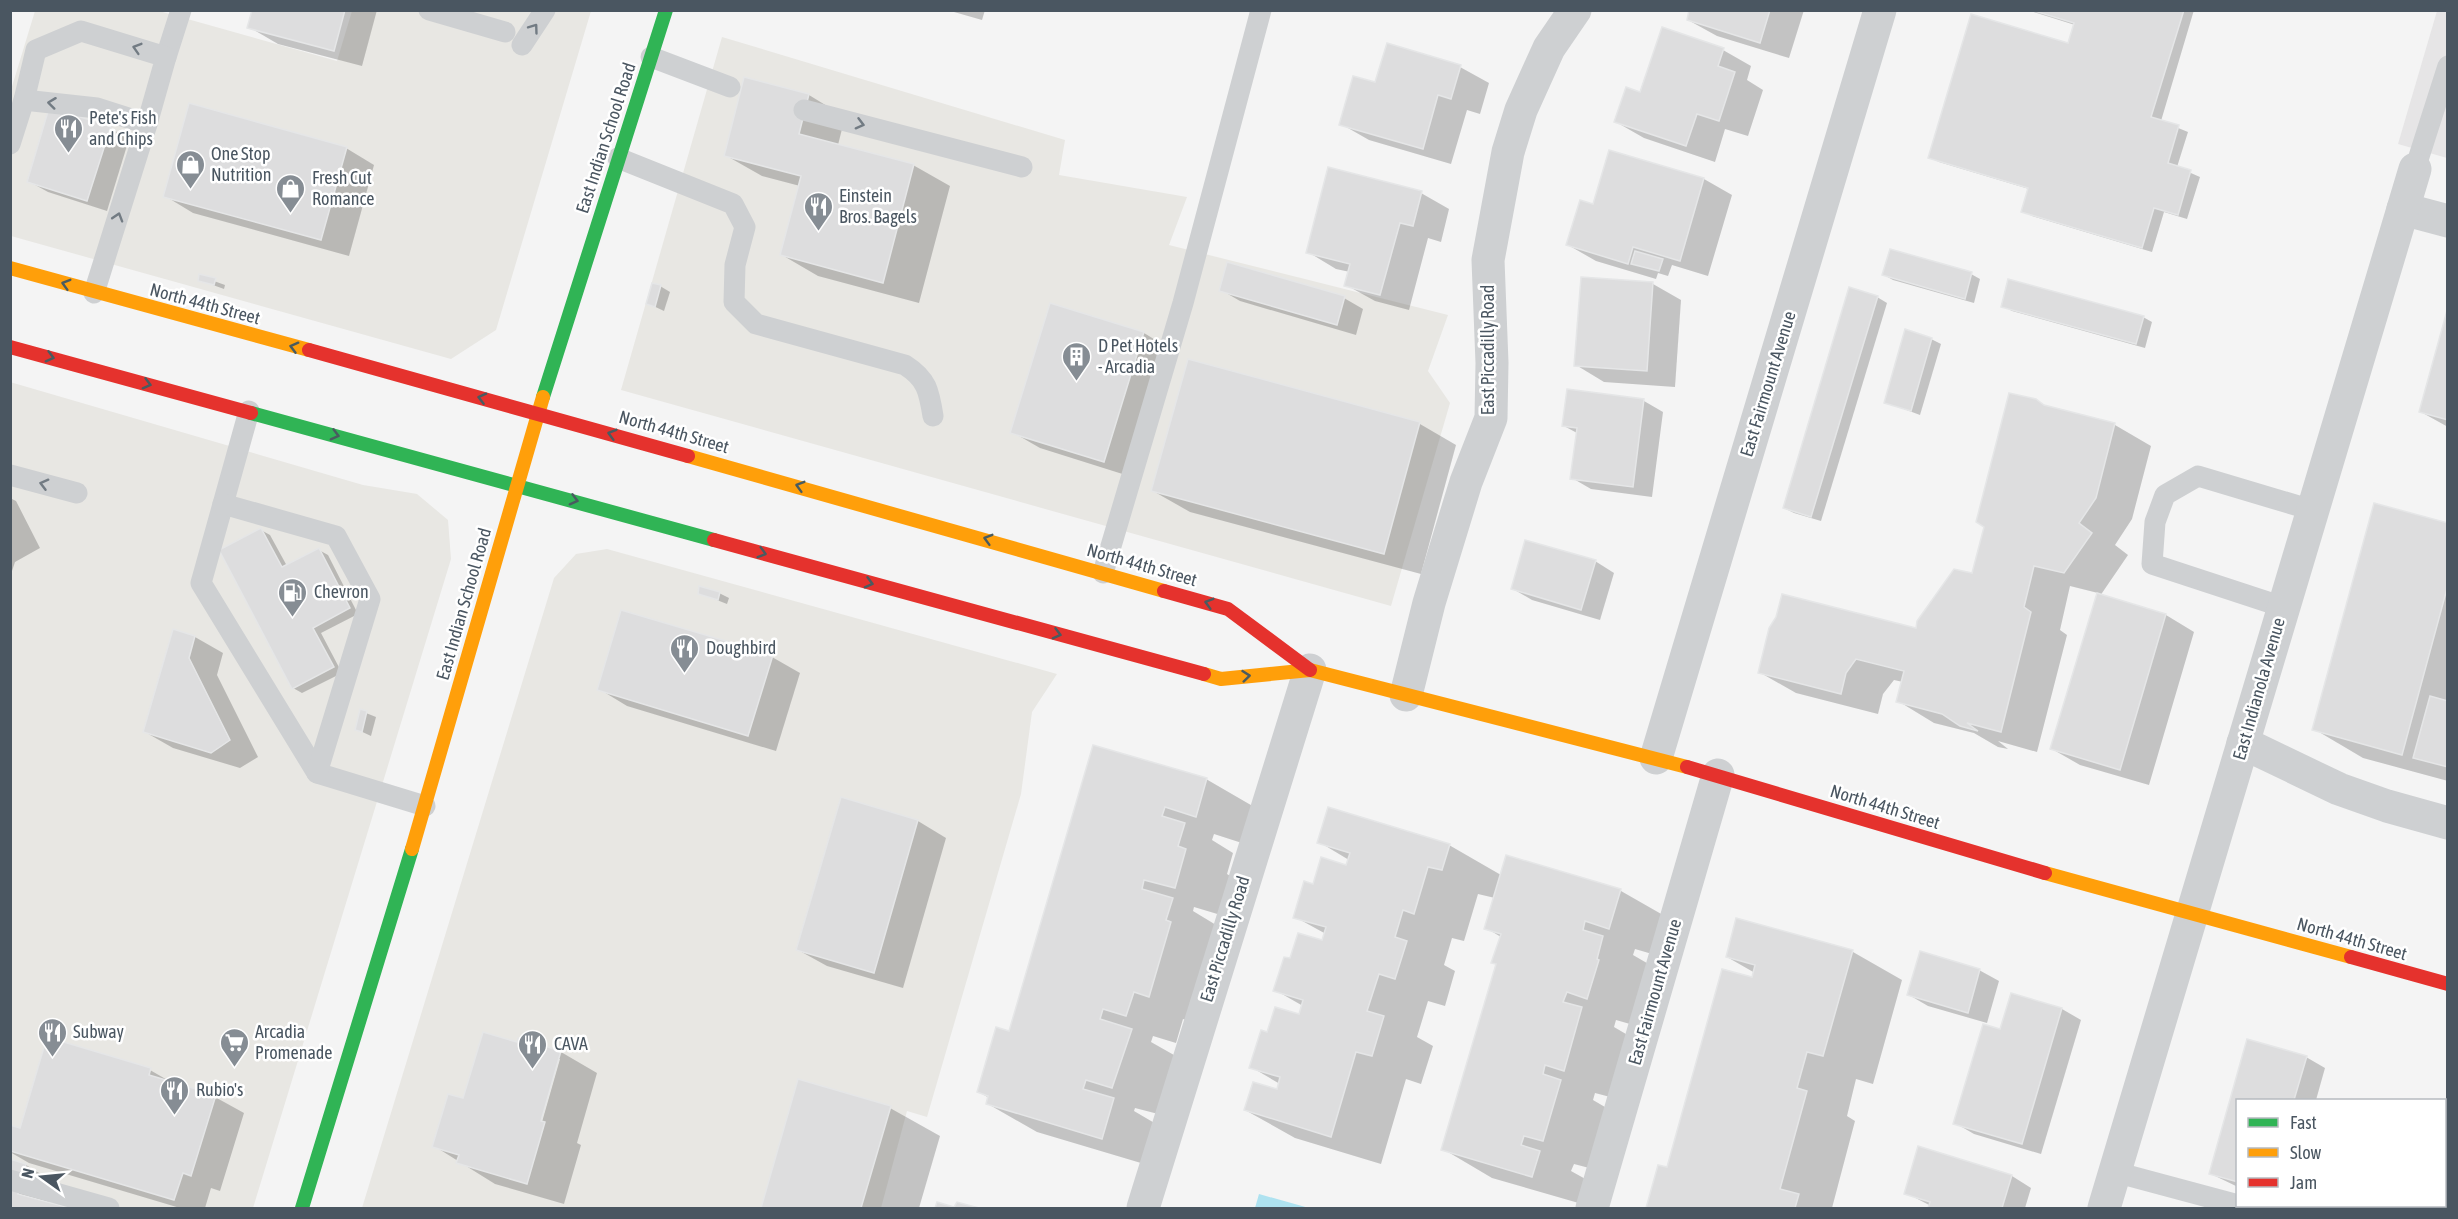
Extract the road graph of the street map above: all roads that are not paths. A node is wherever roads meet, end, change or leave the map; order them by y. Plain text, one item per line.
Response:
1 (181, 10) edge
2 (429, 10) edge
3 (545, 10) edge
4 (666, 10) edge
5 (1261, 10) edge
6 (1575, 10) edge
7 (1880, 10) edge
8 (505, 32) dead end
9 (522, 45) dead end
10 (166, 57) junction
11 (651, 57) junction
12 (2448, 66) edge
13 (730, 87) dead end
14 (24, 100) junction
15 (804, 110) dead end
16 (147, 124) junction
17 (10, 144) edge
18 (618, 159) junction
19 (1022, 167) dead end
20 (2415, 169) joint
21 (2403, 209) junction
22 (2448, 221) edge
23 (10, 268) edge
24 (94, 293) junction
25 (10, 346) edge
26 (249, 411) junction
27 (539, 413) junction
28 (933, 416) dead end
29 (10, 475) edge
30 (518, 485) junction
31 (77, 493) dead end
32 (223, 504) junction
33 (2312, 510) junction
34 (1103, 573) junction
35 (2283, 607) junction
36 (1310, 670) junction
37 (1406, 695) junction
38 (2243, 743) junction
39 (1656, 758) junction
40 (318, 773) junction
41 (1718, 775) junction
42 (425, 806) junction
43 (2448, 823) edge
44 (2192, 914) junction
45 (2448, 984) edge
46 (2115, 1172) junction
47 (10, 1180) edge
48 (2236, 1204) edge
49 (109, 1209) edge
50 (302, 1209) edge
51 (1143, 1209) edge
52 (1592, 1209) edge
53 (2104, 1209) edge

1 - 10 lane
2 - 8 lane
9 -> 3 lane
4 - 11 main road, East Indian School Road
5 - 34 lane
6 - 37 street, East Piccadilly Road
7 - 39 street, East Fairmount Avenue
10 -> 14 lane
10 - 16 lane
11 - 13 lane
11 - 18 main road, East Indian School Road
12 - 20 lane
16 -> 14 lane
14 - 17 lane
15 -> 19 lane
24 -> 16 lane
18 - 27 main road, East Indian School Road
18 - 28 lane
20 - 21 street, East Indianola Avenue
21 - 22 street
21 - 33 street, East Indianola Avenue
24 -> 23 main road, North 44th Street
27 -> 24 main road, North 44th Street
25 -> 26 main road, North 44th Street
26 -> 30 main road, North 44th Street
26 - 32 lane
27 - 30 main road, East Indian School Road
34 -> 27 main road, North 44th Street
31 -> 29 lane
30 -> 36 main road, North 44th Street
30 - 42 main road, East Indian School Road
32 - 40 lane
32 - 40 lane
33 - 35 street, East Indianola Avenue
33 - 35 lane
36 -> 34 main road, North 44th Street
35 - 38 street, East Indianola Avenue
36 - 37 main road, North 44th Street
36 - 51 street, East Piccadilly Road
37 - 39 main road, North 44th Street
38 - 43 street
38 - 44 street, East Indianola Avenue
39 - 41 main road, North 44th Street
40 - 42 lane
41 - 44 main road, North 44th Street
41 - 52 street, East Fairmount Avenue
42 - 50 main road, East Indian School Road
44 - 45 main road, North 44th Street
44 - 46 street, East Indianola Avenue
46 - 48 lane
46 - 53 street, East Indianola Avenue
47 - 49 lane

